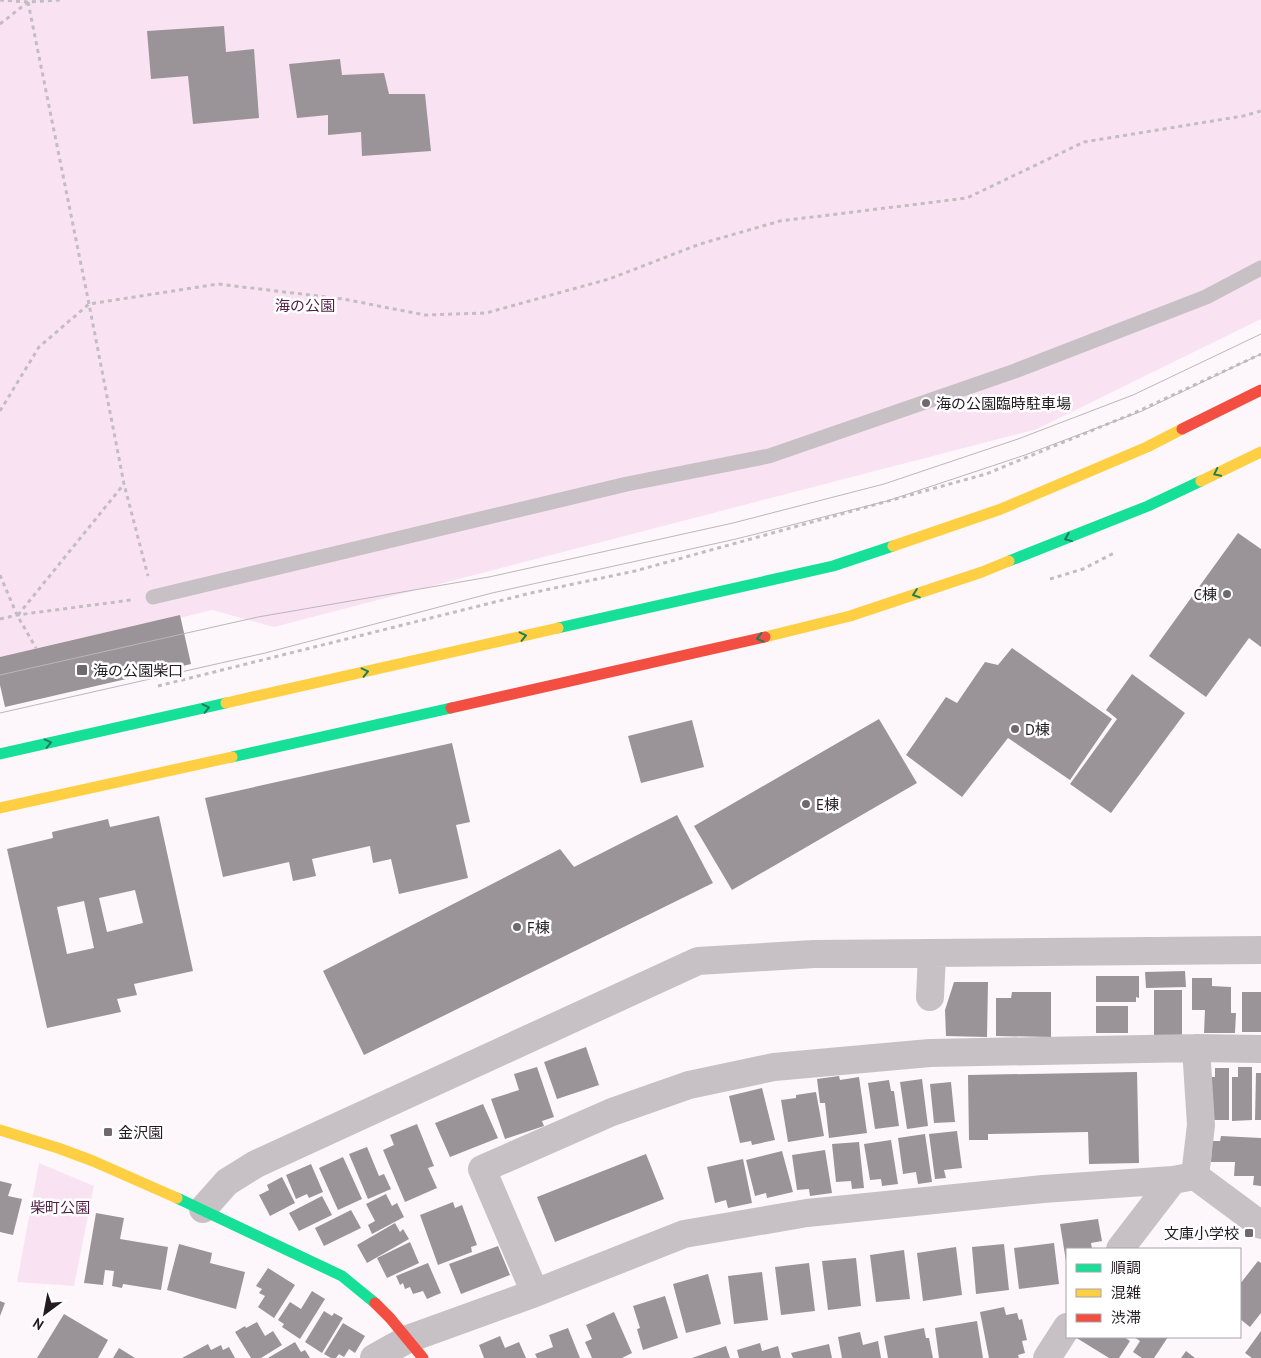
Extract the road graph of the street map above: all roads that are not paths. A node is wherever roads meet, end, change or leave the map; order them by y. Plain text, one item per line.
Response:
1 (1261, 268) edge
2 (1261, 390) edge
3 (1261, 452) edge
4 (153, 598) road end
5 (0, 754) edge
6 (0, 808) edge
7 (1261, 950) edge
8 (932, 954) junction
9 (930, 996) dead end
10 (1196, 1048) junction
11 (1261, 1049) edge
12 (0, 1130) edge
13 (1184, 1178) junction
14 (203, 1209) junction
15 (1261, 1225) edge
16 (1121, 1248) edge
17 (534, 1293) junction
18 (1066, 1329) edge
19 (416, 1348) edge
20 (374, 1358) edge
21 (1047, 1358) edge

1 - 4 lane
5 -> 2 street
3 -> 6 street
7 - 8 street
8 - 9 street
8 - 14 street
10 - 11 street
10 - 13 street
10 - 17 street
12 - 14 street
13 - 15 street
13 - 16 street
13 - 17 street
14 - 19 street
17 - 19 street
18 - 21 street
19 - 20 street

